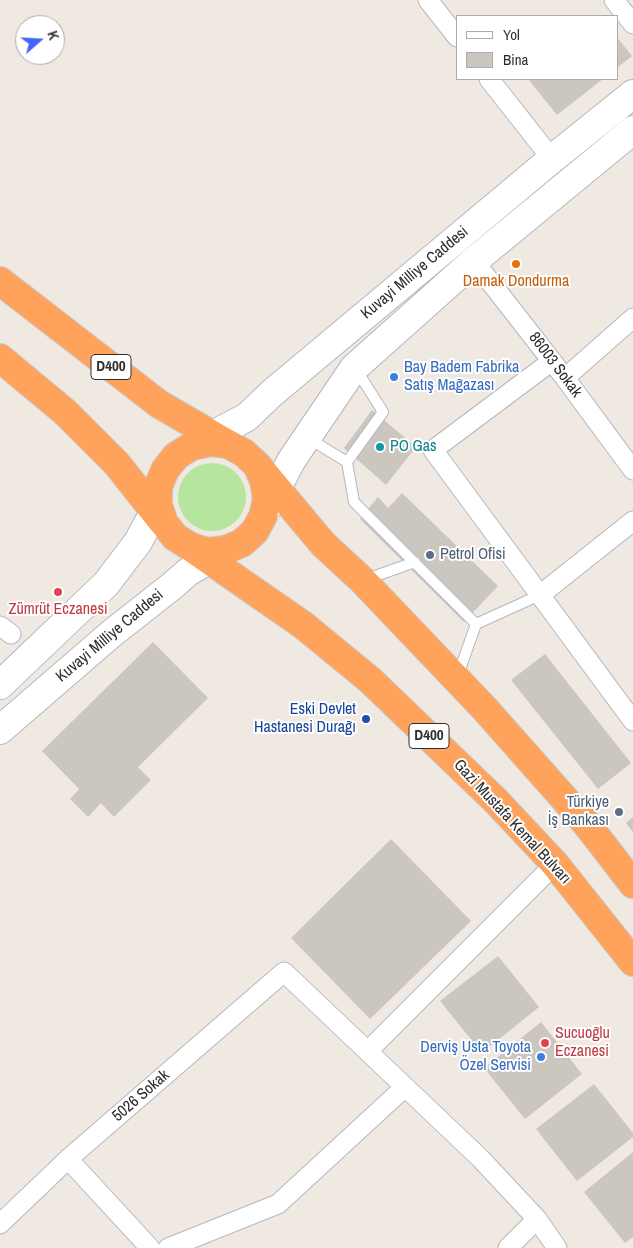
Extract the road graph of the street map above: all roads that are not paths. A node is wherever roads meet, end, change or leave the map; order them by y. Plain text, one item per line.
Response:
1 (428, 0) edge
2 (614, 0) edge
3 (633, 24) edge
4 (456, 36) edge
5 (490, 80) edge
6 (633, 94) edge
7 (633, 130) edge
8 (552, 159) junction
9 (474, 261) junction
10 (0, 281) edge
11 (633, 318) edge
12 (0, 358) edge
13 (552, 360) junction
14 (354, 368) junction
15 (565, 378) junction
16 (307, 437) junction
17 (211, 442) junction
18 (347, 462) junction
19 (257, 465) junction
20 (633, 470) edge
21 (277, 489) junction
22 (159, 513) junction
23 (263, 516) junction
24 (633, 521) edge
25 (208, 552) junction
26 (414, 562) junction
27 (362, 580) junction
28 (540, 595) junction
29 (476, 624) junction
30 (457, 678) junction
31 (0, 684) edge
32 (633, 721) edge
33 (0, 730) edge
34 (555, 864) junction
35 (633, 884) edge
36 (633, 962) edge
37 (368, 1051) junction
38 (405, 1086) junction
39 (68, 1159) junction
40 (537, 1220) junction
41 (0, 1224) edge
42 (150, 1248) edge
43 (168, 1248) edge
44 (508, 1248) edge
45 (558, 1248) edge

1 - 4 street
2 - 3 street
5 - 8 street
6 - 8 main road, Kuvayi Milliye Caddesi
7 - 9 main road, Kuvayi Milliye Caddesi
8 - 17 main road, Kuvayi Milliye Caddesi
9 - 13 street, 86003 Sokak
9 - 14 main road, Kuvayi Milliye Caddesi
10 - 17 highway, D400
11 - 15 street
12 - 22 highway
13 - 15 street, 86003 Sokak
13 - 28 street
14 - 16 main road, Kuvayi Milliye Caddesi
14 - 18 lane
15 - 20 street, 86003 Sokak
16 - 18 lane
16 - 21 main road, Kuvayi Milliye Caddesi
17 - 19 highway
17 - 22 highway
18 - 26 lane
19 - 21 highway
19 - 23 highway
21 - 23 main road, Kuvayi Milliye Caddesi
21 - 27 highway
22 - 25 highway
22 - 31 main road
23 - 25 highway
24 - 28 street
25 - 33 main road, Kuvayi Milliye Caddesi
25 - 34 highway, Gazi Mustafa Kemal Bulvarı / D400
26 - 27 lane
26 - 29 lane
27 - 30 highway
28 - 29 lane
28 - 32 street
29 - 30 lane
30 - 35 highway
34 - 36 highway, Gazi Mustafa Kemal Bulvarı / D400
34 - 37 street
37 - 38 street
37 - 39 street, 5026 Sokak
38 - 40 street
38 - 43 street
39 - 41 street, 5026 Sokak
39 - 42 street
40 - 44 street
40 - 45 street

